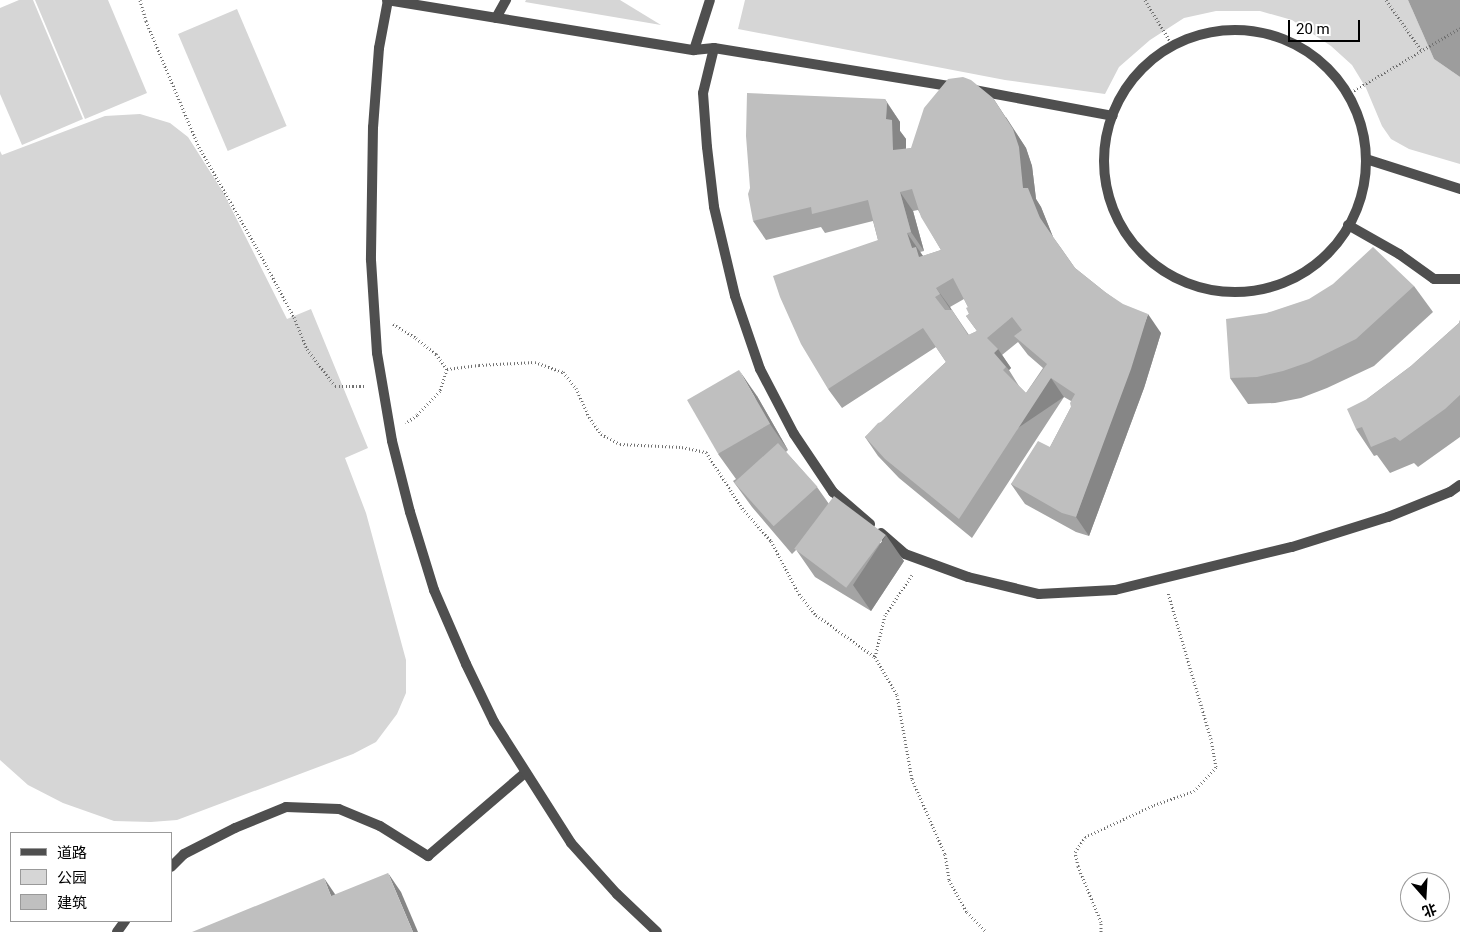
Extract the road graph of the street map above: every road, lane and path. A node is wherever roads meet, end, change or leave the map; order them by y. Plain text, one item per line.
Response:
1 (140, 0) edge
2 (387, 0) edge
3 (506, 0) edge
4 (710, 0) edge
5 (1145, 0) edge
6 (1386, 0) edge
7 (496, 18) junction
8 (1460, 28) edge
9 (1172, 46) junction
10 (714, 48) junction
11 (694, 50) junction
12 (1421, 50) junction
13 (1348, 94) junction
14 (1112, 116) junction
15 (1366, 159) junction
16 (1460, 189) edge
17 (1348, 225) junction
18 (1460, 279) edge
19 (374, 314) junction
20 (447, 369) junction
21 (383, 386) junction
22 (391, 433) junction
23 (1460, 485) edge
24 (924, 561) junction
25 (1164, 579) junction
26 (875, 657) junction
27 (526, 773) junction
28 (172, 866) edge
29 (657, 932) edge
30 (986, 932) edge
31 (1101, 932) edge

1 - 21 path
2 - 7 street
2 - 19 street
3 - 7 street
4 - 11 street
5 - 9 path
6 - 12 path
7 - 11 street
8 - 12 path
9 - 13 street
9 - 14 street
10 - 11 street
10 - 14 street
10 - 24 street
12 - 13 path
13 - 15 street
14 - 17 street
15 - 16 street
15 - 17 street
17 - 18 street
19 - 20 path
19 - 21 street
20 - 22 path
20 - 26 path
21 - 22 street
22 - 27 street
23 - 25 street
24 - 25 street
24 - 26 path
25 - 31 path
26 - 30 path
27 - 28 street
27 - 29 street

